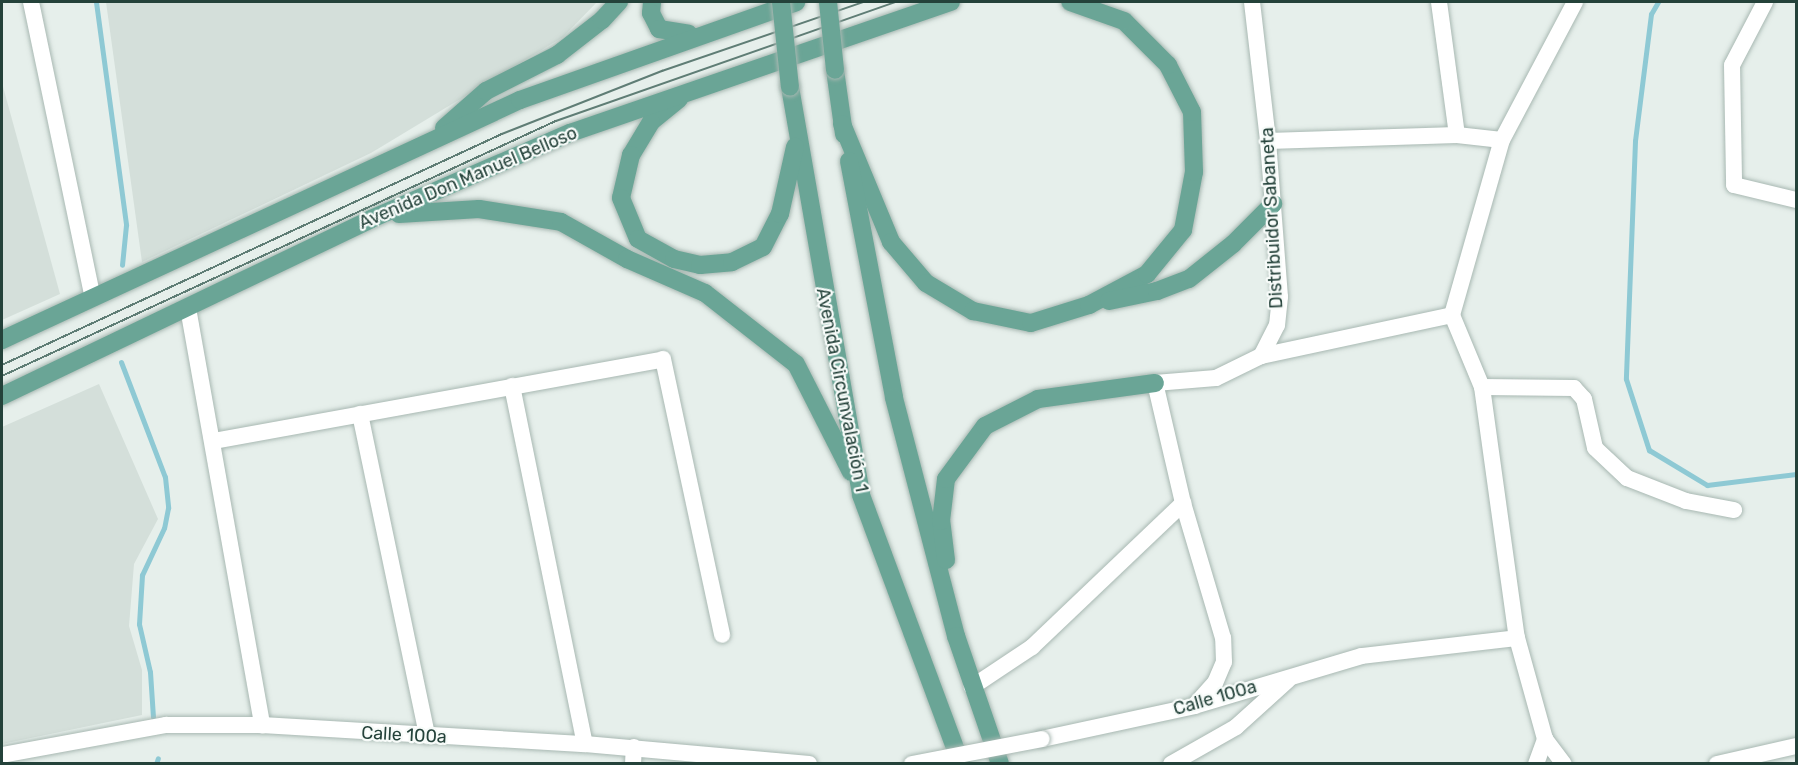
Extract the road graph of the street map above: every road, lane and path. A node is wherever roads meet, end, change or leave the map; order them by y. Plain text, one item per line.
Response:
1 (31, 2) edge
2 (619, 2) edge
3 (652, 2) edge
4 (781, 2) edge
5 (796, 2) edge
6 (828, 2) edge
7 (951, 2) edge
8 (1070, 2) edge
9 (1251, 2) edge
10 (1439, 2) edge
11 (1575, 2) edge
12 (1765, 2) edge
13 (699, 34) junction
14 (690, 90) junction
15 (842, 124) junction
16 (1456, 135) junction
17 (797, 136) junction
18 (1502, 140) junction
19 (1268, 141) junction
20 (428, 142) junction
21 (1797, 200) edge
22 (1273, 204) junction
23 (371, 219) junction
24 (92, 295) junction
25 (1089, 305) junction
26 (188, 308) junction
27 (1452, 315) junction
28 (2, 340) edge
29 (1261, 356) junction
30 (1155, 382) junction
31 (512, 386) junction
32 (1482, 387) junction
33 (2, 396) edge
34 (360, 414) junction
35 (214, 441) junction
36 (861, 495) junction
37 (1183, 503) junction
38 (1734, 510) dead end
39 (722, 635) dead end
40 (956, 636) junction
41 (1517, 638) junction
42 (1293, 675) junction
43 (972, 687) junction
44 (1194, 706) junction
45 (262, 725) junction
46 (427, 736) junction
47 (1545, 740) junction
48 (585, 744) junction
49 (1797, 746) edge
50 (2, 755) edge
51 (634, 755) edge
52 (808, 764) edge
53 (912, 764) edge
54 (961, 764) edge
55 (1000, 764) edge
56 (1171, 764) edge
57 (1536, 764) edge
58 (1564, 764) edge
59 (1716, 764) edge

1 - 24 street
2 - 20 main road
3 - 13 main road
4 - 17 main road, Avenida Circunvalación 1, bridge
5 - 13 main road
6 - 15 main road, bridge
7 - 14 main road, Avenida Don Manuel Belloso
8 - 25 main road
9 - 19 street, Distribuidor Sabaneta
10 - 16 street
11 - 18 street
12 - 21 street
13 - 20 main road
14 - 17 main road
14 - 23 main road, Avenida Don Manuel Belloso
15 - 25 main road
15 - 40 main road
16 - 18 street
16 - 19 street
17 - 36 main road, Avenida Circunvalación 1
18 - 27 street
19 - 22 street, Distribuidor Sabaneta
20 - 24 main road
22 - 25 main road
22 - 29 street, Distribuidor Sabaneta
23 - 26 main road, Avenida Don Manuel Belloso
23 - 36 main road
24 - 28 main road
26 - 33 main road, Avenida Don Manuel Belloso
26 - 35 street
27 - 29 street
27 - 32 street
29 - 30 street
30 - 37 street
30 - 40 main road
31 - 34 street
31 - 39 street
31 - 48 street
32 - 38 street
32 - 41 street
34 - 35 street
34 - 46 street
35 - 45 street
36 - 54 main road, Avenida Circunvalación 1
37 - 43 street
37 - 44 street
40 - 43 main road
41 - 42 street, Calle 100a
41 - 47 street
42 - 44 street, Calle 100a
42 - 56 street
43 - 55 main road
44 - 53 street, Calle 100a, bridge
45 - 46 street, Calle 100a
45 - 50 street, Calle 100a
46 - 48 street, Calle 100a
47 - 57 street
47 - 58 street
48 - 51 street, Calle 100a
49 - 59 street
51 - 52 street, Calle 100a

